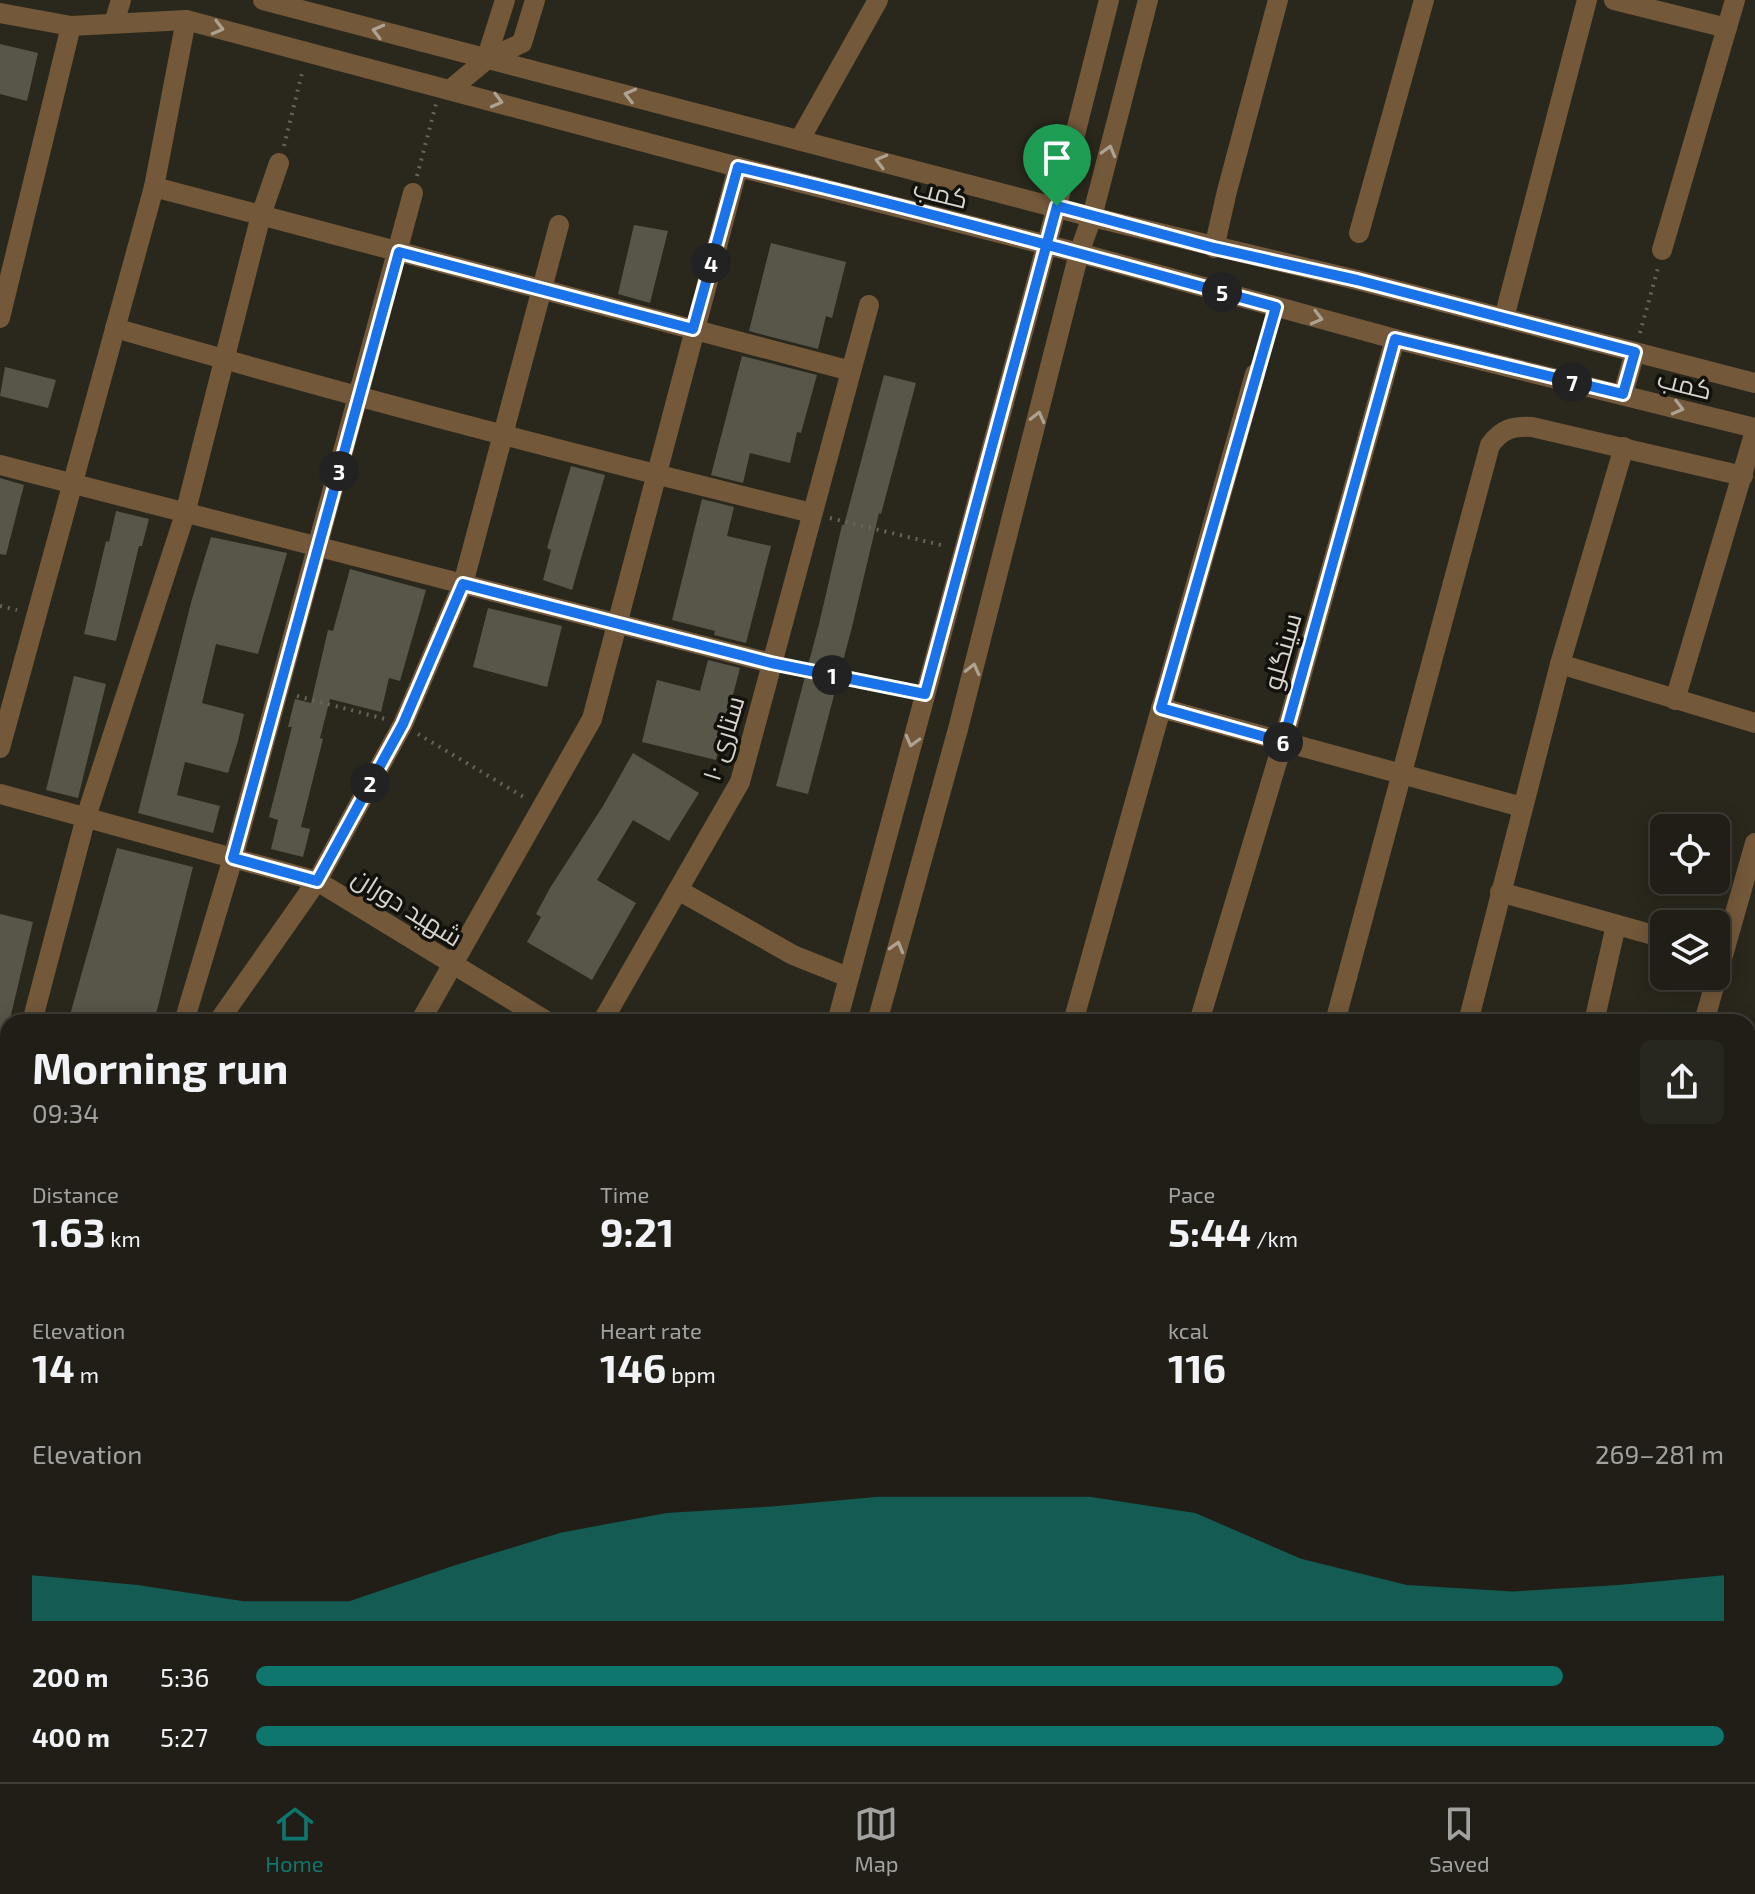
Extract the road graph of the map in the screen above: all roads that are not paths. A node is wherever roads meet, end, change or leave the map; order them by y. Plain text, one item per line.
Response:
1 (121, 0) edge
2 (267, 0) edge
3 (505, 0) edge
4 (535, 0) edge
5 (878, 0) edge
6 (1109, 0) edge
7 (1148, 0) edge
8 (1278, 0) edge
9 (1424, 0) edge
10 (1587, 0) edge
11 (1614, 0) edge
12 (1735, 0) edge
13 (0, 13) edge
14 (186, 20) junction
15 (114, 23) junction
16 (71, 26) junction
17 (1727, 28) junction
18 (486, 60) junction
19 (446, 87) junction
20 (800, 139) junction
21 (279, 163) road end
22 (738, 167) junction
23 (154, 187) junction
24 (413, 193) road end
25 (1057, 206) junction
26 (261, 215) junction
27 (1092, 217) junction
28 (559, 225) dead end
29 (1359, 233) dead end
30 (1214, 248) junction
31 (1662, 250) road end
32 (399, 252) junction
33 (1079, 253) junction
34 (542, 289) junction
35 (869, 305) dead end
36 (0, 318) edge
37 (1504, 318) junction
38 (115, 328) junction
39 (693, 329) junction
40 (1395, 339) junction
41 (1635, 352) junction
42 (224, 360) junction
43 (851, 371) junction
44 (1255, 374) road end
45 (1755, 383) edge
46 (1623, 394) junction
47 (360, 396) junction
48 (1755, 429) edge
49 (503, 434) junction
50 (1624, 447) junction
51 (0, 465) edge
52 (655, 475) junction
53 (1743, 476) junction
54 (72, 485) junction
55 (812, 513) junction
56 (185, 514) junction
57 (318, 548) junction
58 (463, 584) junction
59 (617, 623) junction
60 (771, 663) junction
61 (1560, 664) junction
62 (1675, 700) junction
63 (1161, 708) junction
64 (1755, 723) edge
65 (1283, 742) junction
66 (0, 748) edge
67 (1401, 776) junction
68 (0, 794) edge
69 (1522, 807) junction
70 (86, 817) junction
71 (1755, 843) edge
72 (233, 858) junction
73 (1750, 876) edge
74 (317, 881) junction
75 (678, 890) junction
76 (1500, 892) junction
77 (1616, 925) junction
78 (1730, 928) edge
79 (1650, 934) edge
80 (453, 964) junction
81 (848, 977) junction
82 (1712, 990) edge
83 (34, 1014) edge
84 (186, 1014) edge
85 (224, 1014) edge
86 (425, 1014) edge
87 (535, 1014) edge
88 (607, 1014) edge
89 (839, 1014) edge
90 (879, 1014) edge
91 (1075, 1014) edge
92 (1201, 1014) edge
93 (1337, 1014) edge
94 (1470, 1014) edge
95 (1596, 1014) edge
96 (1706, 1014) edge

1 - 15 street
18 -> 2 street, کمب
3 - 18 street
4 - 18 street
5 - 20 street
6 - 25 street
27 -> 7 street
8 - 30 street
9 - 29 street
10 - 37 street
11 - 17 street
12 - 17 street
13 - 16 street, کمب
14 - 15 street, کمب
14 -> 19 street, کمب
14 - 23 street
15 - 16 street, کمب
16 - 36 street
17 - 31 street
18 - 19 street
20 -> 18 street, کمب
19 -> 22 street, کمب
25 -> 20 street, کمب
21 - 26 street
22 - 33 street, کمب
22 - 39 street
23 - 26 street
23 - 38 street
24 - 32 street
25 - 27 street, کمب
25 -> 81 street
26 - 32 street
26 - 42 street
27 - 30 street, کمب
27 - 33 street
28 - 34 street
30 - 37 street, کمب
32 - 34 street
32 - 47 street
33 -> 40 street, کمب
90 -> 33 street
34 - 39 street
34 - 49 street
35 - 43 street, ستاری ۱۰
37 - 41 street, کمب
38 - 42 street
38 - 54 street
39 - 43 street
39 - 52 street
40 - 46 street, کمب
40 - 65 street, سینگلو
41 - 45 street, کمب
41 - 46 street
42 - 47 street
42 - 56 street
43 - 55 street, ستاری ۱۰
44 - 63 street
46 -> 48 street, کمب
47 - 49 street
47 - 57 street
48 - 53 street
49 - 52 street
49 - 58 street
50 - 53 street
50 - 61 street
50 - 67 street
51 - 54 street
52 - 55 street
52 - 59 street
53 - 62 street
54 - 56 street
54 - 66 street
55 - 60 street, ستاری ۱۰
56 - 57 street
56 - 70 street
57 - 58 street
57 - 72 street
58 - 59 street
58 - 74 street
59 - 60 street
59 - 80 street
60 - 75 street, ستاری ۱۰
61 - 62 street
61 - 69 street
62 - 64 street
63 - 65 street
63 - 91 street
65 - 67 street
65 - 92 street, سینگلو
67 - 69 street
67 - 93 street
68 - 70 street, شهید دوران
69 - 76 street
70 - 72 street, شهید دوران
70 - 83 street
71 - 73 street
72 - 74 street, شهید دوران
72 - 84 street
73 - 78 street
74 - 80 street, شهید دوران
74 - 85 street
75 - 81 street
75 - 88 street, ستاری ۱۰
76 - 77 street
76 - 94 street
77 - 79 street
77 - 95 street
80 - 86 street
80 - 87 street, شهید دوران
81 - 89 street
82 - 96 street

